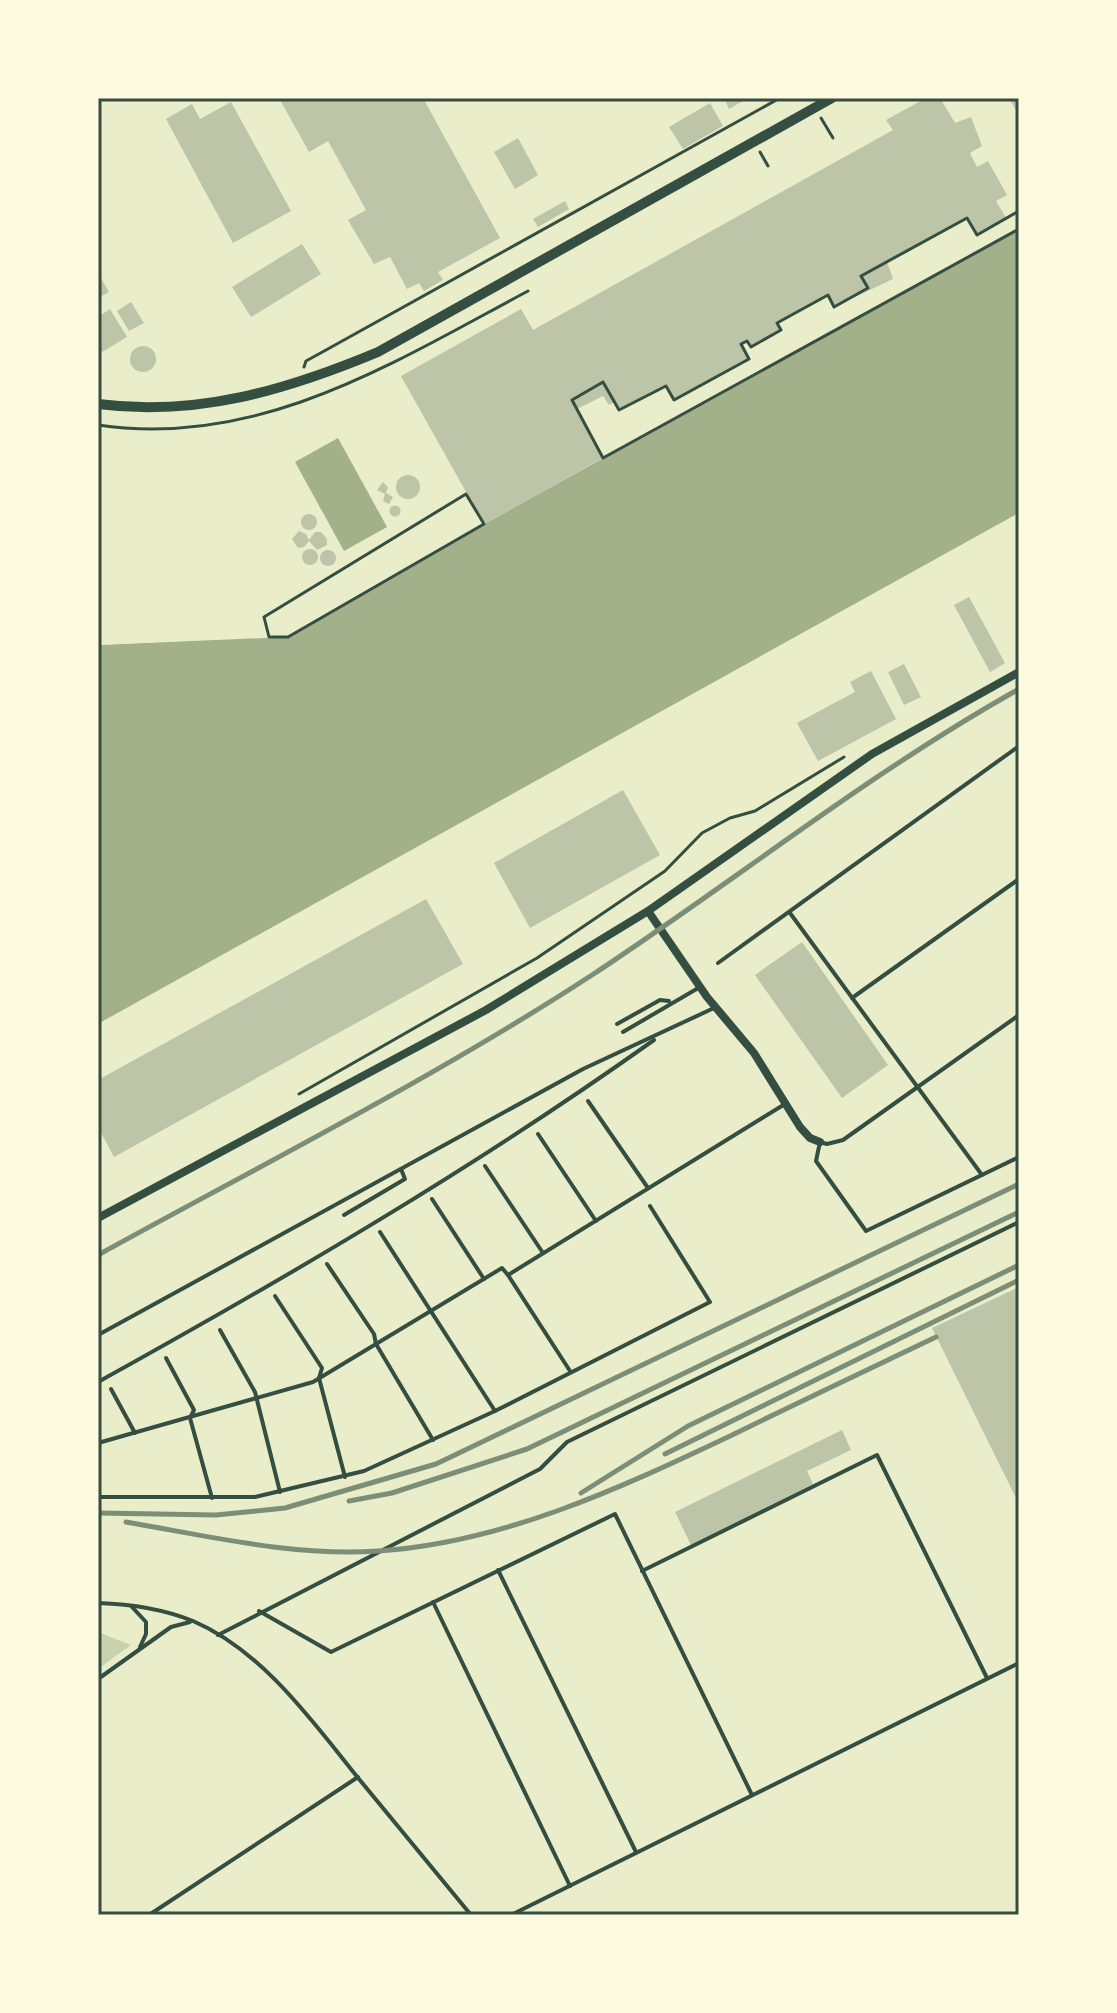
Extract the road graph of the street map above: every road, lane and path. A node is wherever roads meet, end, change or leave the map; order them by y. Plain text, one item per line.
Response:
1 (780, 98) edge
2 (832, 98) edge
3 (816, 107) junction
4 (833, 138) dead end
5 (1019, 211) edge
6 (1019, 229) edge
7 (528, 291) dead end
8 (303, 370) dead end
9 (376, 371) dead end
10 (312, 388) dead end
11 (318, 397) dead end
12 (98, 404) edge
13 (476, 512) joint
14 (1019, 672) edge
15 (1019, 746) edge
16 (847, 755) dead end
17 (1019, 879) edge
18 (648, 911) junction
19 (789, 913) junction
20 (718, 963) dead end
21 (700, 987) junction
22 (851, 999) junction
23 (670, 1001) junction
24 (717, 1007) junction
25 (1019, 1015) edge
26 (617, 1024) dead end
27 (623, 1032) dead end
28 (662, 1033) junction
29 (916, 1088) junction
30 (289, 1100) dead end
31 (588, 1101) dead end
32 (785, 1104) junction
33 (538, 1134) dead end
34 (820, 1142) junction
35 (1019, 1157) edge
36 (485, 1166) dead end
37 (401, 1169) junction
38 (982, 1175) junction
39 (648, 1188) junction
40 (432, 1199) dead end
41 (650, 1206) dead end
42 (344, 1215) dead end
43 (98, 1218) edge
44 (596, 1221) junction
45 (1019, 1222) edge
46 (380, 1232) dead end
47 (543, 1253) junction
48 (327, 1264) dead end
49 (508, 1275) junction
50 (484, 1279) junction
51 (275, 1296) dead end
52 (433, 1310) junction
53 (220, 1330) dead end
54 (98, 1335) edge
55 (376, 1344) junction
56 (166, 1358) dead end
57 (570, 1371) junction
58 (319, 1378) junction
59 (98, 1382) edge
60 (111, 1389) dead end
61 (255, 1401) junction
62 (495, 1411) junction
63 (190, 1418) junction
64 (135, 1433) junction
65 (433, 1440) junction
66 (98, 1443) edge
67 (345, 1477) junction
68 (280, 1492) junction
69 (98, 1497) edge
70 (212, 1498) junction
71 (498, 1570) junction
72 (642, 1571) junction
73 (433, 1602) junction
74 (98, 1603) edge
75 (129, 1604) junction
76 (259, 1611) junction
77 (193, 1621) junction
78 (218, 1635) junction
79 (139, 1649) junction
80 (1019, 1663) edge
81 (987, 1678) junction
82 (98, 1679) edge
83 (358, 1777) junction
84 (752, 1795) junction
85 (637, 1853) junction
86 (570, 1886) junction
87 (149, 1915) edge
88 (471, 1915) edge
89 (511, 1915) edge

1 - 8 path
2 - 3 street
3 - 4 path
3 - 12 street
5 - 6 path
7 - 9 path
10 - 11 path
13 - 13 path
14 - 18 street
15 - 19 lane
16 - 30 path
17 - 22 lane
18 - 21 street
18 - 43 street
19 - 20 lane
19 - 22 lane
21 - 23 lane
21 - 24 street
22 - 29 lane
23 - 26 lane
23 - 27 lane
24 - 28 lane
24 - 32 street
25 - 29 lane
28 - 37 lane
28 - 59 lane
29 - 34 lane
29 - 38 lane
31 - 39 lane
32 - 34 street
32 - 39 lane
33 - 44 lane
34 - 38 lane
35 - 38 lane
36 - 47 lane
37 - 42 lane
37 - 54 lane
39 - 44 lane
40 - 50 lane
41 - 57 lane
44 - 47 lane
45 - 76 lane
46 - 52 lane
47 - 49 lane
48 - 55 lane
49 - 50 lane
49 - 57 lane
50 - 52 lane
51 - 58 lane
52 - 55 lane
52 - 62 lane
53 - 61 lane
55 - 58 lane
55 - 65 lane
56 - 63 lane
57 - 62 lane
58 - 61 lane
58 - 67 lane
60 - 64 lane
61 - 63 lane
61 - 68 lane
62 - 65 lane
63 - 64 lane
63 - 70 lane
64 - 66 lane
65 - 67 lane
67 - 68 lane
68 - 70 lane
69 - 70 lane
71 - 72 lane
71 - 73 lane
71 - 85 lane
72 - 81 lane
72 - 84 lane
73 - 76 lane
73 - 86 lane
74 - 75 lane
75 - 77 lane
75 - 79 lane
76 - 78 lane
77 - 78 lane
77 - 79 lane
78 - 83 lane
79 - 82 lane
80 - 81 lane
81 - 84 lane
83 - 87 lane
83 - 88 lane
84 - 85 lane
85 - 86 lane
86 - 89 lane

